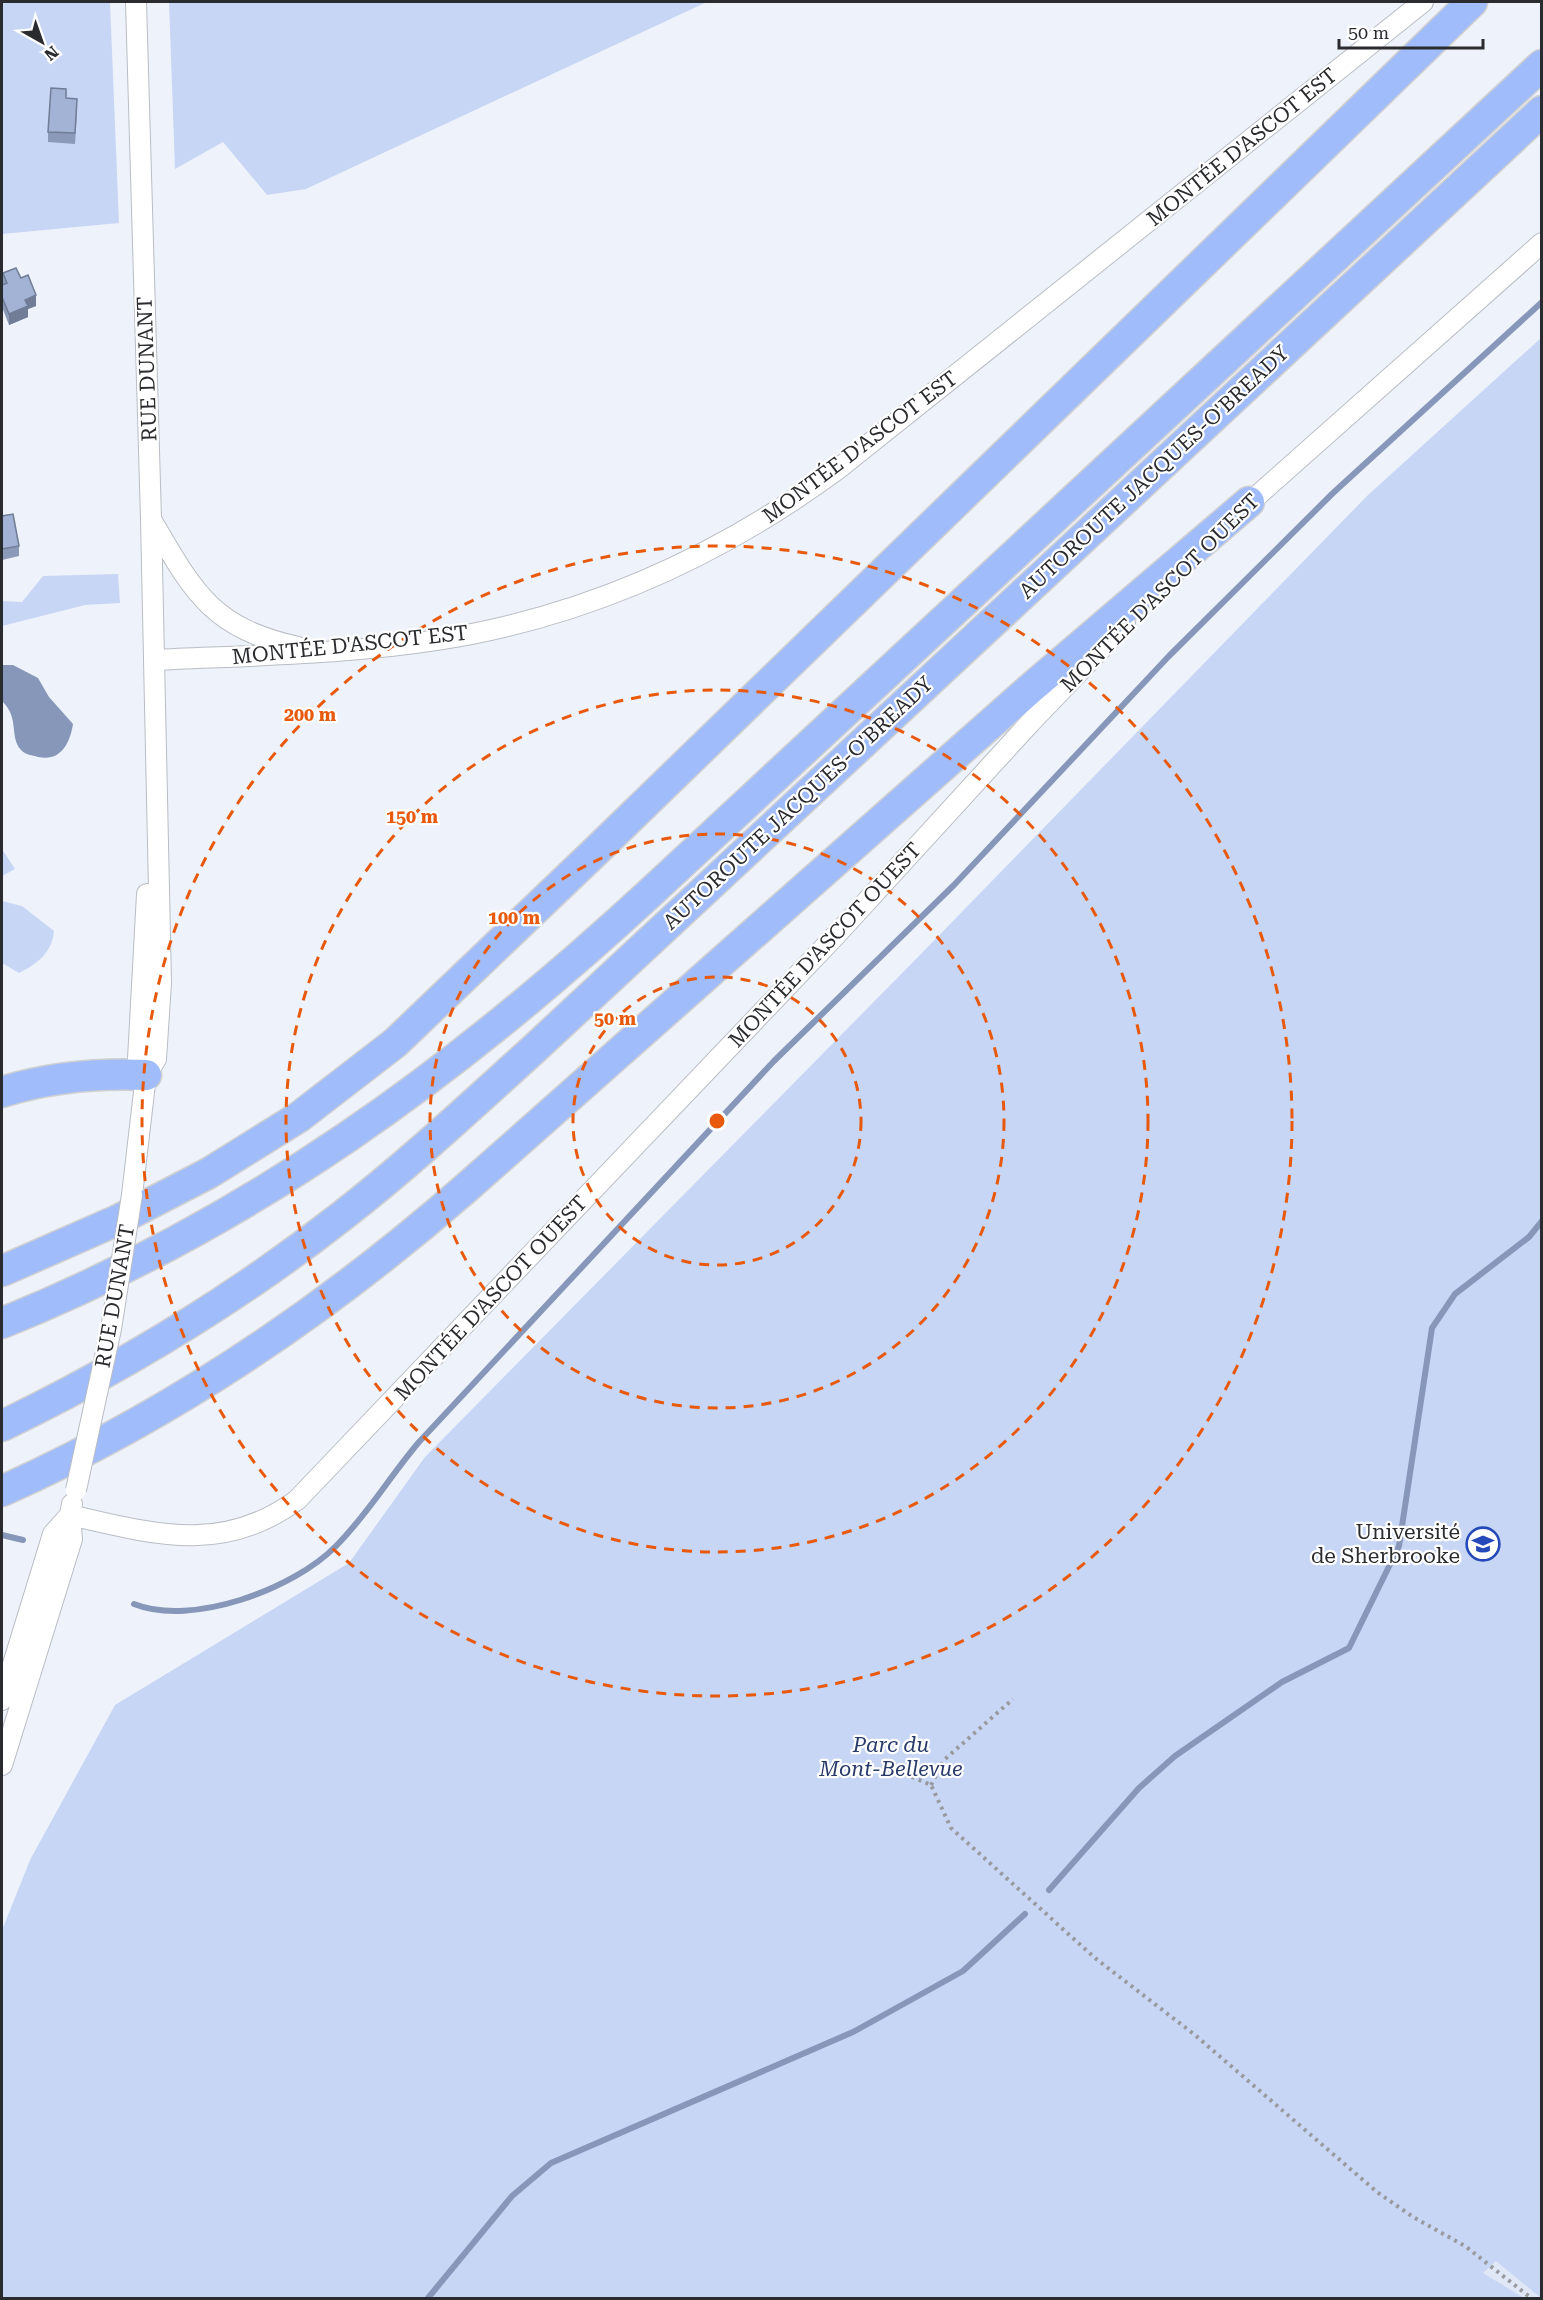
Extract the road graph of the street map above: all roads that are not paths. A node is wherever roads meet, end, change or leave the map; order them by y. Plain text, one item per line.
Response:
1 (136, 2) edge
2 (1423, 2) edge
3 (1472, 2) edge
4 (1542, 65) edge
5 (1542, 111) edge
6 (1542, 243) edge
7 (1250, 502) junction
8 (151, 519) junction
9 (319, 650) junction
10 (154, 660) junction
11 (146, 1075) junction
12 (2, 1092) edge
13 (2, 1271) edge
14 (2, 1323) edge
15 (2, 1426) edge
16 (2, 1491) edge
17 (70, 1515) junction
18 (2, 1700) edge
19 (2, 1765) edge

1 - 8 street, RUE DUNANT
2 - 9 street, MONTÉE D'ASCOT EST
3 - 13 highway
4 - 14 highway, AUTOROUTE JACQUES-O'BREADY
5 - 15 highway, AUTOROUTE JACQUES-O'BREADY
6 - 7 street, MONTÉE D'ASCOT OUEST
7 - 16 highway
7 - 17 street, MONTÉE D'ASCOT OUEST
8 - 9 street
8 - 10 street, RUE DUNANT
9 - 10 street, MONTÉE D'ASCOT EST
10 - 11 street, RUE DUNANT
11 - 12 highway
11 - 17 street, RUE DUNANT, bridge
17 - 18 street, RUE DUNANT
17 - 19 street, RUE DUNANT

